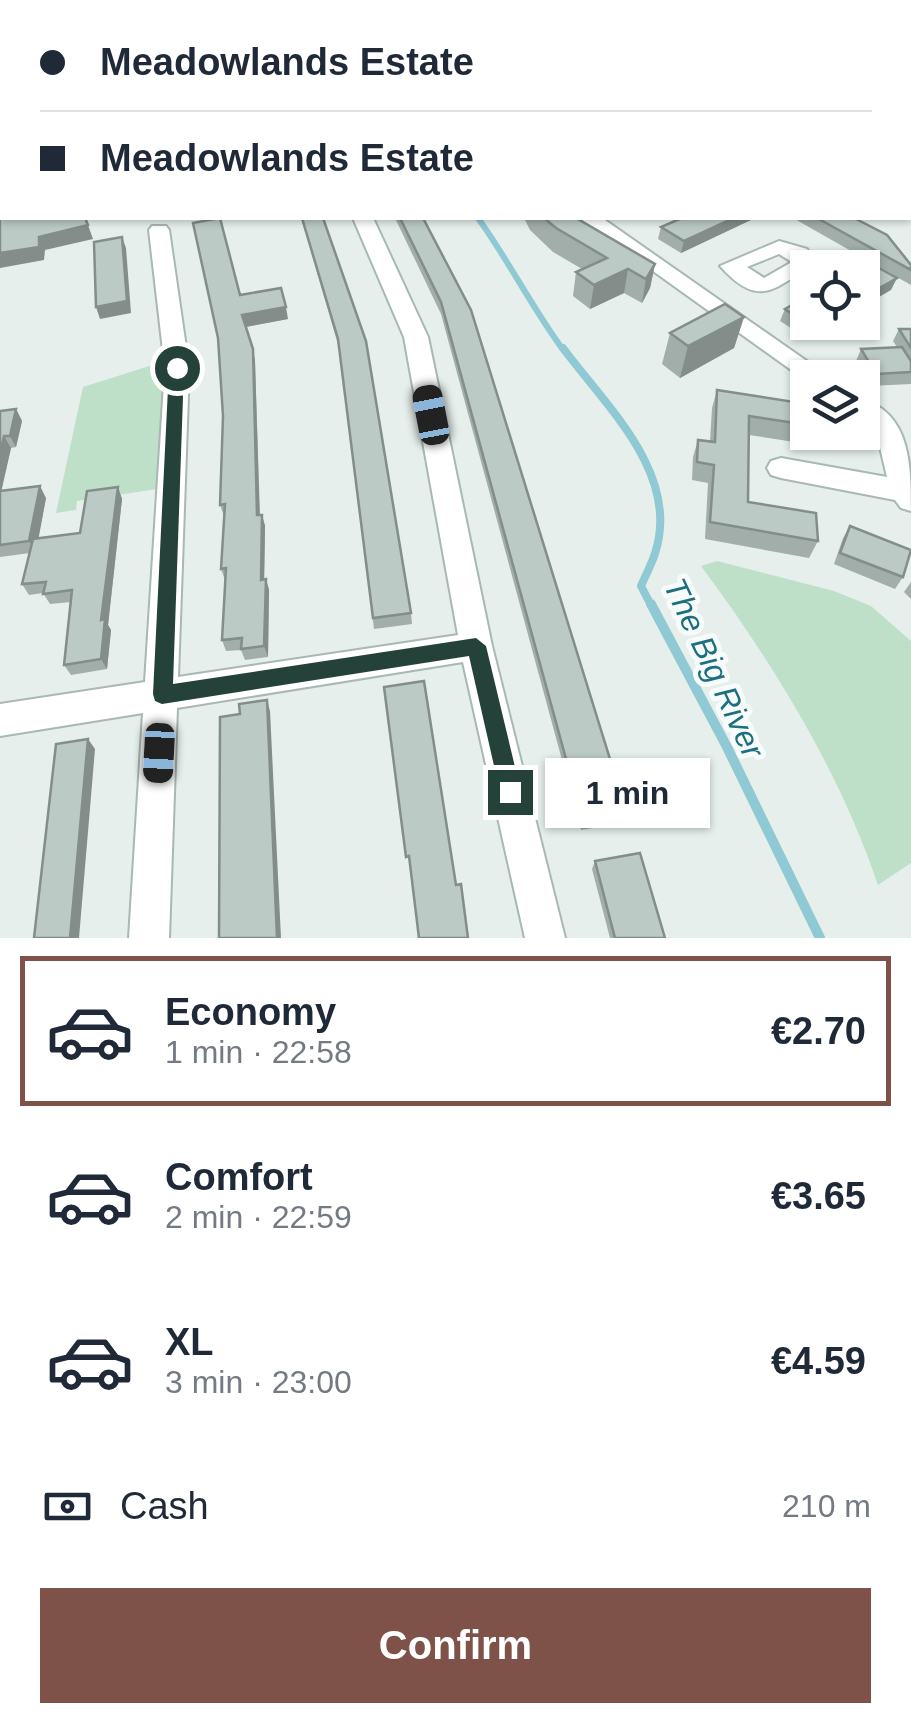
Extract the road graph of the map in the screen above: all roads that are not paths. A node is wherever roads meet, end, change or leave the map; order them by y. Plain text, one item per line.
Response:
1 (364, 220) edge
2 (592, 220) edge
3 (159, 230) dead end
4 (744, 276) dead end
5 (701, 296) junction
6 (793, 360) edge
7 (899, 421) edge
8 (781, 468) dead end
9 (908, 496) edge
10 (476, 646) junction
11 (162, 694) junction
12 (0, 720) edge
13 (150, 938) edge
14 (545, 938) edge

1 - 10 street
2 - 5 street
3 - 11 street
4 - 5 street
5 - 6 street
7 - 9 street
8 - 9 street
10 - 11 street
10 - 14 street
11 - 12 street
11 - 13 street

